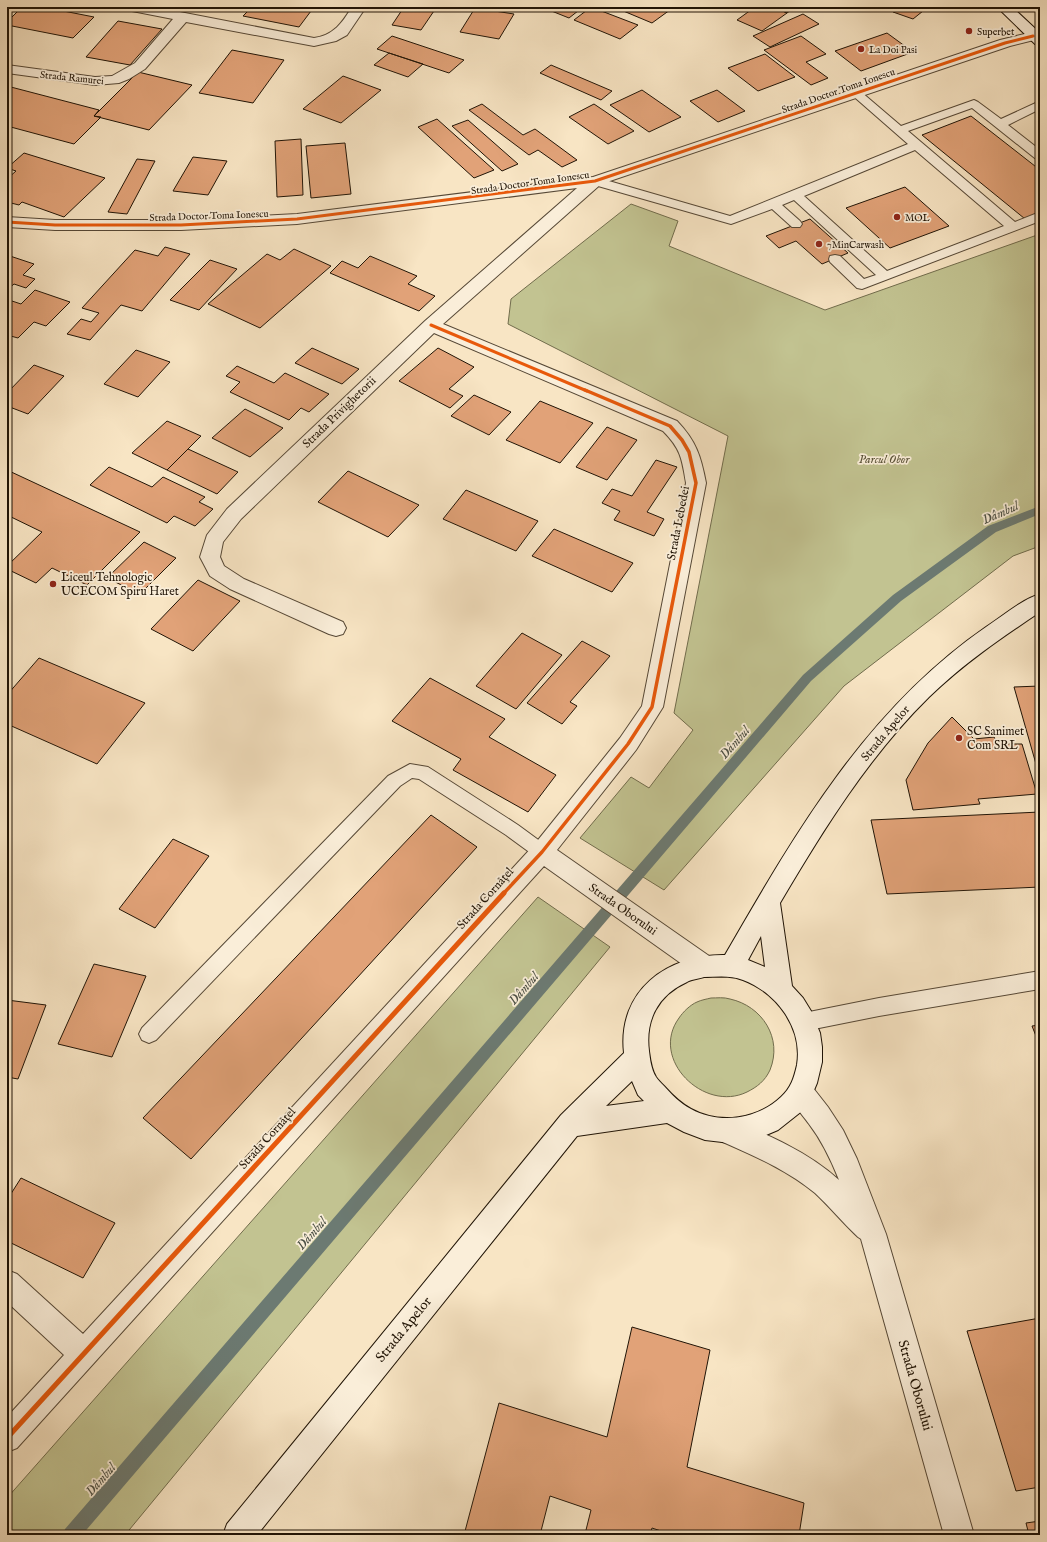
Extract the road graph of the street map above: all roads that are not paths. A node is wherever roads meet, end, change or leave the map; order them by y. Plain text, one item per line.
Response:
1 (359, 7) edge
2 (1004, 7) edge
3 (138, 8) edge
4 (182, 17) junction
5 (1037, 38) edge
6 (7, 69) edge
7 (856, 93) junction
8 (1040, 105) edge
9 (1000, 124) junction
10 (900, 130) junction
11 (916, 145) junction
12 (1040, 156) edge
13 (595, 181) junction
14 (796, 195) junction
15 (774, 204) junction
16 (1040, 216) edge
17 (7, 222) edge
18 (796, 224) dead end
19 (1014, 227) junction
20 (834, 259) dead end
21 (885, 276) junction
22 (431, 325) junction
23 (1040, 602) edge
24 (336, 628) dead end
25 (550, 857) junction
26 (768, 900) junction
27 (704, 966) junction
28 (731, 966) junction
29 (1040, 980) edge
30 (780, 990) junction
31 (804, 1022) junction
32 (150, 1034) dead end
33 (637, 1058) junction
34 (801, 1093) junction
35 (669, 1110) junction
36 (570, 1124) junction
37 (727, 1131) junction
38 (873, 1234) junction
39 (7, 1284) edge
40 (84, 1354) junction
41 (7, 1438) edge
42 (238, 1535) edge
43 (959, 1535) edge

1 - 4 street
2 - 5 street
3 - 4 street
4 - 6 street, Strada Ramurei
5 - 7 street, Strada Doctor Toma Ionescu
7 - 10 lane
7 - 13 street, Strada Doctor Toma Ionescu
8 - 9 lane
9 - 10 lane
9 - 12 lane
10 - 11 lane
11 - 14 lane
11 - 19 lane
13 - 15 lane
13 - 17 street, Strada Doctor Toma Ionescu
13 - 22 street, Strada Privighetorii
14 - 15 lane
14 - 21 lane
15 - 18 lane
16 - 19 lane
19 - 21 lane
20 - 21 lane
22 - 24 street, Strada Privighetorii
22 - 25 street, Strada Lebedei
23 - 26 street, Strada Apelor
25 - 27 street, Strada Oborului
25 - 32 lane
25 - 40 street, Strada Cornățel
26 - 28 street, Strada Apelor
26 - 30 street
27 - 28 street
27 - 33 street
28 - 30 street
29 - 31 lane
30 - 31 street
31 - 34 street
33 - 35 street
33 - 36 street, Strada Apelor
34 - 37 street
34 - 38 street, Strada Oborului
35 - 36 street
35 - 37 street
36 - 42 street, Strada Apelor
37 - 38 street, Strada Oborului
38 - 43 street, Strada Oborului
39 - 40 street
40 - 41 street, Strada Cornățel

